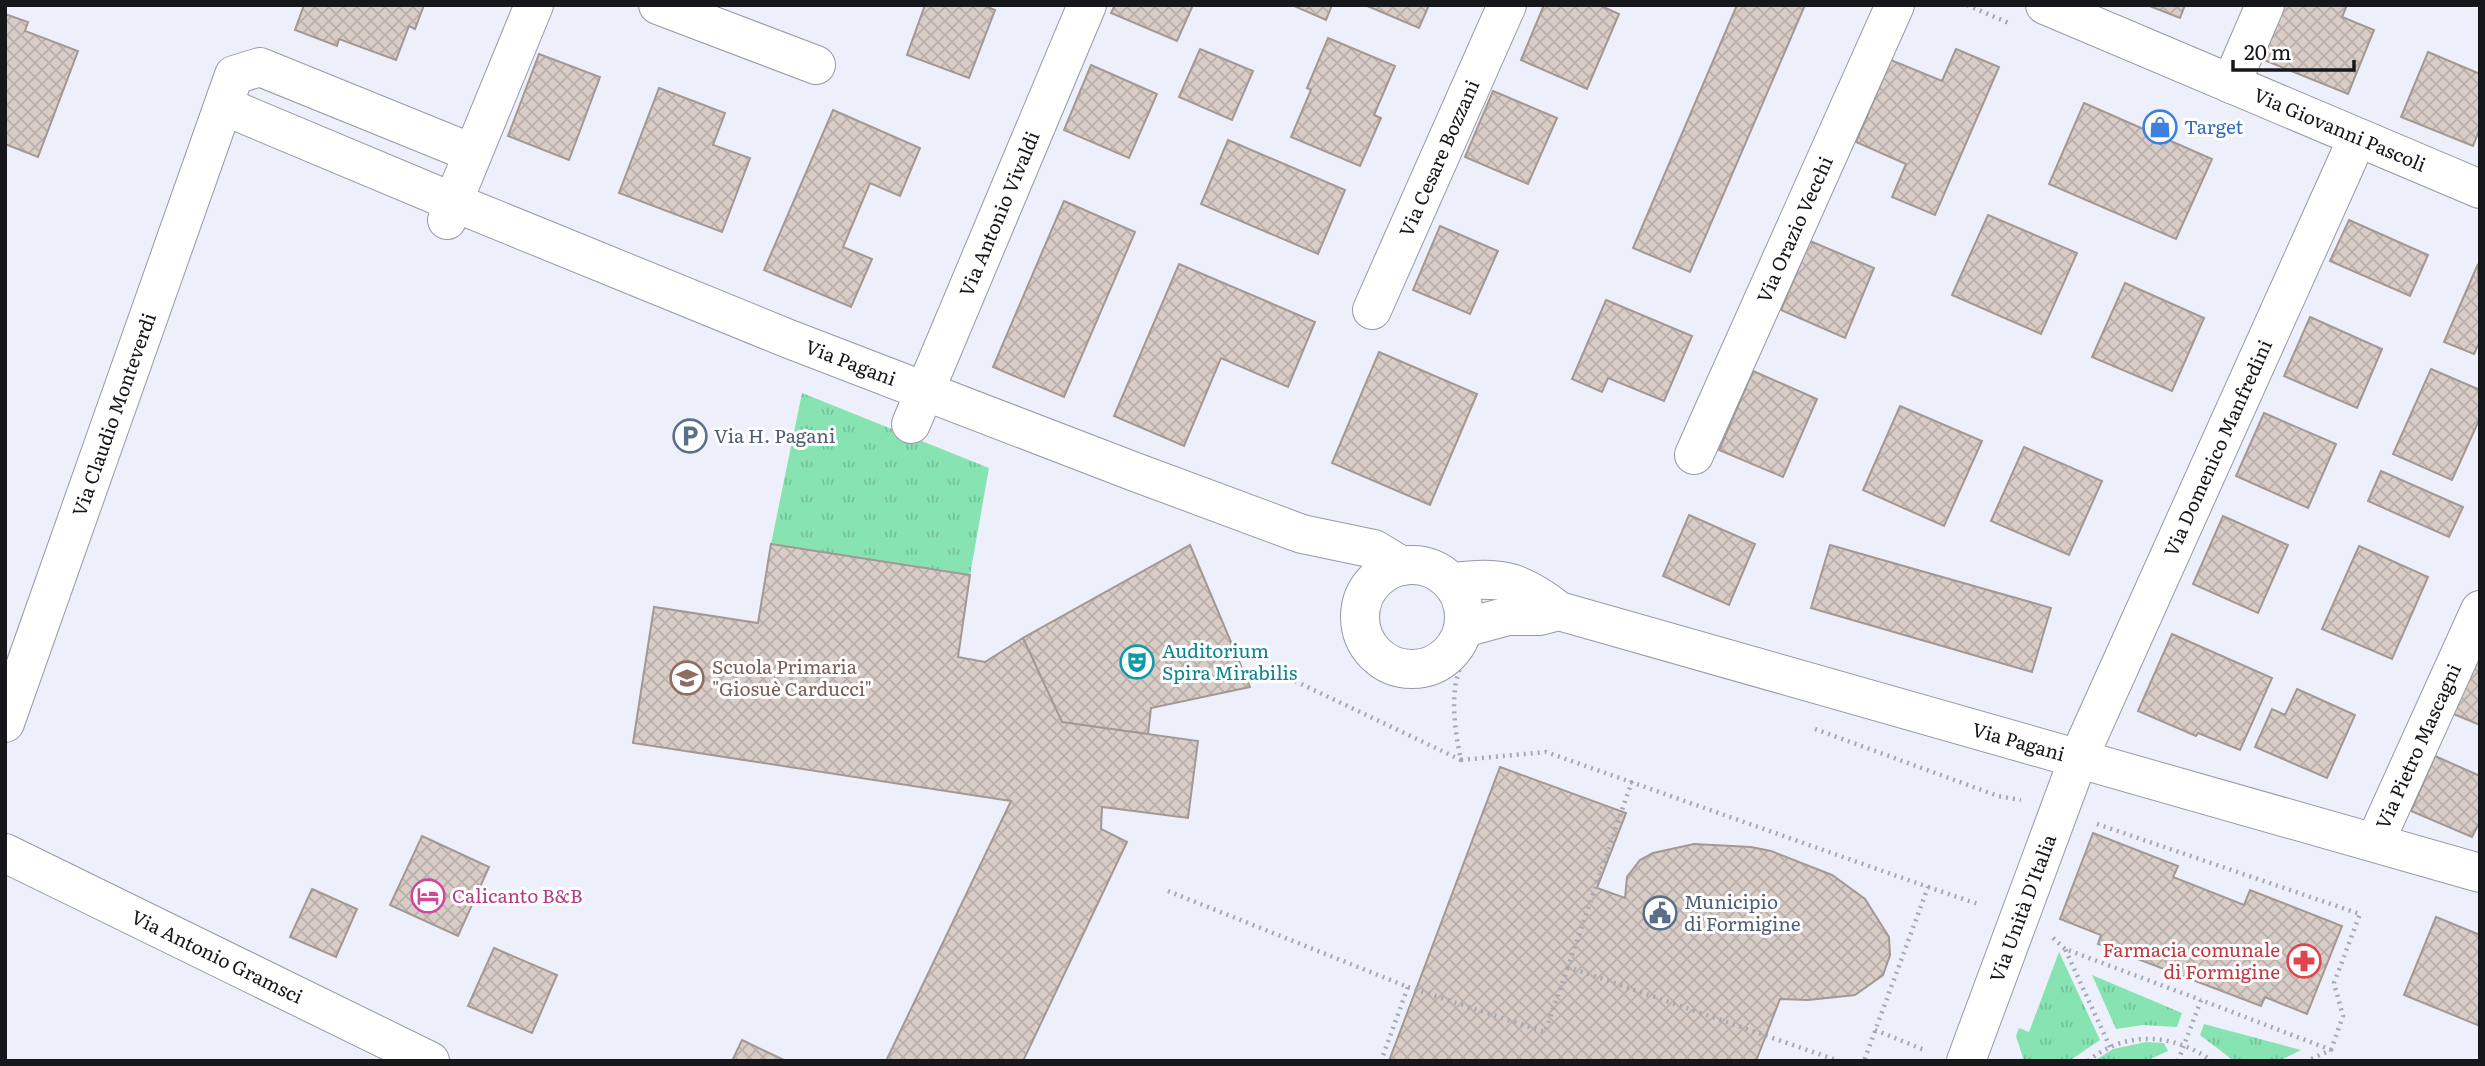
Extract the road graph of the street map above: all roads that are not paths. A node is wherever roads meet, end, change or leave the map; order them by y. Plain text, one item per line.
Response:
1 (534, 5) edge
2 (658, 5) edge
3 (1087, 5) edge
4 (1507, 5) edge
5 (1895, 5) edge
6 (2045, 5) edge
7 (2265, 5) edge
8 (816, 65) dead end
9 (2231, 84) junction
10 (224, 106) junction
11 (2357, 139) junction
12 (472, 153) junction
13 (2480, 189) edge
14 (450, 211) junction
15 (1371, 310) dead end
16 (917, 407) junction
17 (1694, 455) dead end
18 (1302, 534) junction
19 (1402, 566) junction
20 (1452, 582) junction
21 (1364, 597) junction
22 (1559, 611) junction
23 (2480, 611) edge
24 (1463, 645) junction
25 (5, 723) edge
26 (2079, 757) junction
27 (2375, 842) junction
28 (5, 853) edge
29 (2480, 873) edge
30 (1953, 1059) edge
31 (430, 1061) edge

1 - 12 street
2 - 8 street
3 - 16 street, Via Antonio Vivaldi
4 - 15 street, Via Cesare Bozzani
5 - 17 street, Via Orazio Vecchi
6 - 9 street, Via Giovanni Pascoli
7 - 9 street
9 - 11 street, Via Giovanni Pascoli
10 - 12 street, Via Claudio Monteverdi
10 - 14 street
10 - 25 street, Via Claudio Monteverdi
11 - 13 street, Via Giovanni Pascoli
11 - 26 street, Via Domenico Manfredini
12 - 14 street
14 - 16 street, Via Pagani
16 - 18 street, Via Pagani
18 - 19 street
18 - 21 street
19 - 20 street
19 - 21 street
20 - 22 street
20 - 24 street
21 - 24 street
22 - 24 street
22 - 26 street, Via Pagani
23 - 27 street, Via Pietro Mascagni
26 - 27 street, Via Pagani
26 - 30 street, Via Unità D'Italia
27 - 29 street, Via Pagani
28 - 31 street, Via Antonio Gramsci

